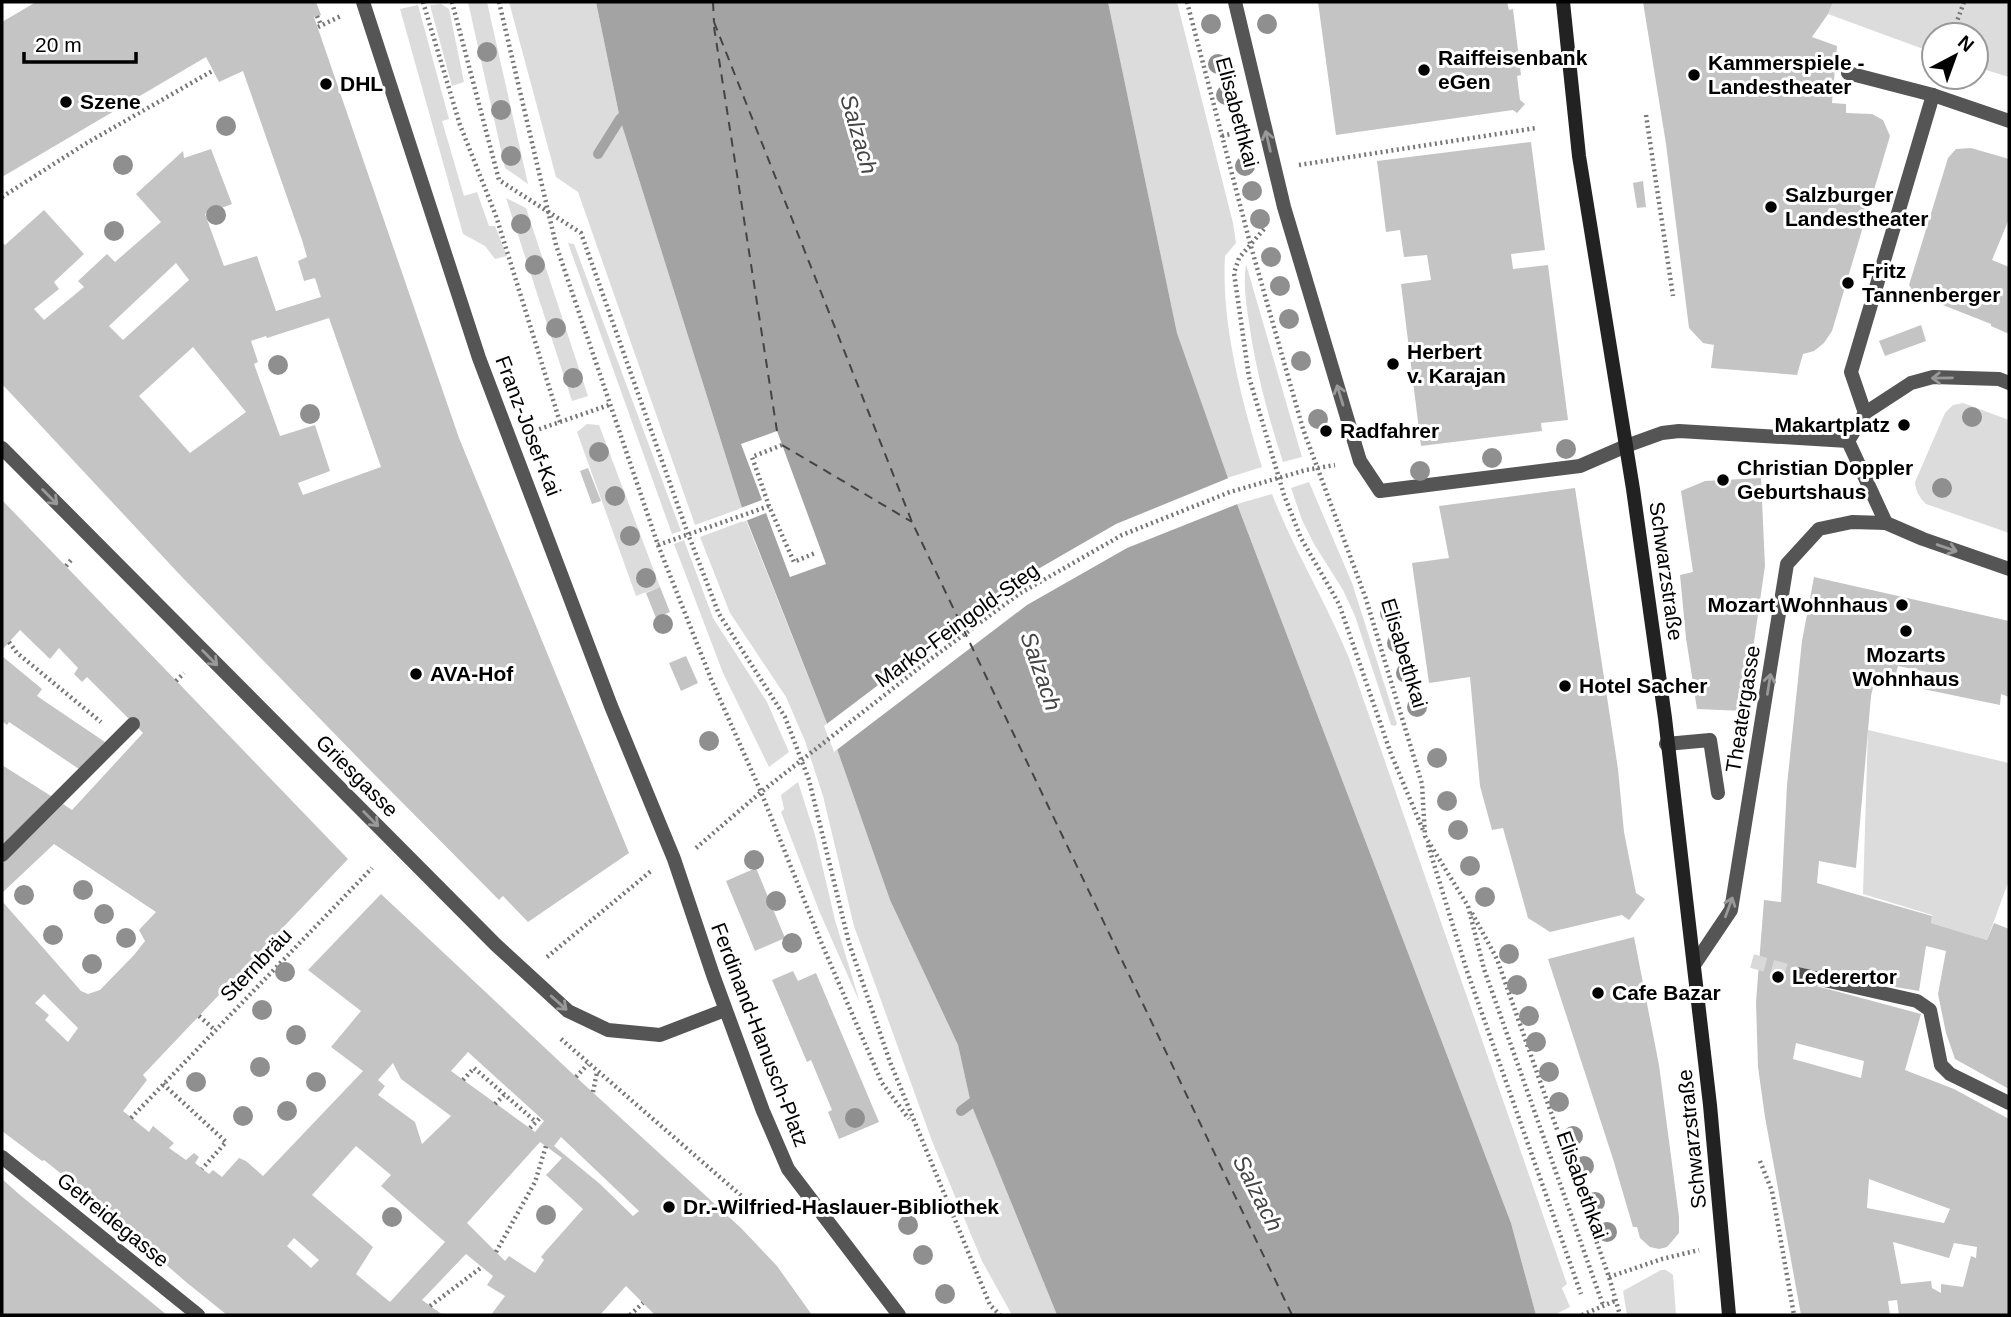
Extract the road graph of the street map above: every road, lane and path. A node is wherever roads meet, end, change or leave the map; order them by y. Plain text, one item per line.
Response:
1 (363, 2) edge
2 (423, 2) edge
3 (452, 2) edge
4 (499, 2) edge
5 (1187, 2) edge
6 (1235, 2) edge
7 (1563, 2) edge
8 (1964, 2) edge
9 (317, 16) dead end
10 (1957, 21) edge
11 (319, 26) dead end
12 (214, 70) dead end
13 (1848, 74) dead end
14 (1933, 95) junction
15 (1646, 115) dead end
16 (2009, 121) edge
17 (1536, 128) dead end
18 (1274, 169) junction
19 (2, 197) edge
20 (550, 212) junction
21 (1251, 243) junction
22 (1673, 296) dead end
23 (2009, 383) edge
24 (609, 405) junction
25 (1865, 413) junction
26 (1848, 441) junction
27 (782, 445) dead end
28 (1626, 446) junction
29 (2, 448) edge
30 (1306, 470) dead end
31 (769, 506) junction
32 (1886, 523) junction
33 (688, 534) junction
34 (658, 545) junction
35 (815, 553) dead end
36 (72, 559) dead end
37 (66, 566) dead end
38 (2009, 569) edge
39 (9, 642) dead end
40 (184, 673) dead end
41 (176, 681) dead end
42 (133, 724) dead end
43 (120, 738) junction
44 (1666, 744) junction
45 (761, 792) junction
46 (1718, 793) dead end
47 (1425, 836) junction
48 (698, 846) dead end
49 (2, 855) edge
50 (674, 859) joint
51 (372, 868) dead end
52 (647, 872) dead end
53 (1468, 906) junction
54 (543, 961) dead end
55 (1694, 965) junction
56 (1798, 974) tunnel mouth
57 (725, 1010) junction
58 (199, 1016) dead end
59 (215, 1030) junction
60 (555, 1034) dead end
61 (588, 1064) junction
62 (597, 1072) junction
63 (576, 1077) dead end
64 (464, 1080) dead end
65 (163, 1084) junction
66 (593, 1092) dead end
67 (504, 1095) junction
68 (2009, 1103) edge
69 (495, 1104) dead end
70 (131, 1118) dead end
71 (914, 1125) junction
72 (530, 1128) dead end
73 (546, 1146) dead end
74 (2, 1157) edge
75 (1760, 1161) dead end
76 (202, 1169) dead end
77 (727, 1215) dead end
78 (1723, 1244) junction
79 (496, 1252) dead end
80 (482, 1267) dead end
81 (1609, 1277) junction
82 (1581, 1294) dead end
83 (1617, 1300) junction
84 (642, 1303) dead end
85 (1603, 1305) junction
86 (430, 1306) dead end
87 (198, 1315) edge
88 (630, 1315) edge
89 (900, 1315) edge
90 (1000, 1315) edge
91 (1582, 1315) edge
92 (1620, 1315) edge
93 (1729, 1315) edge
94 (1794, 1315) edge

1 - 50 street, Franz-Josef-Kai
2 - 24 path
3 - 20 path
4 - 20 path
5 - 21 path, Elisabethkai
18 -> 6 street, Elisabethkai
7 - 28 main road, Schwarzstraße
8 - 10 path
9 - 11 path
12 - 19 path
13 - 14 street
14 - 16 street
14 - 25 street
15 - 22 path
17 - 18 path
28 -> 18 street, Elisabethkai
20 - 24 path
20 - 33 path
21 - 47 path, Elisabethkai
21 - 47 path
23 -> 25 street
24 - 34 path
25 - 26 street
26 - 28 street
26 - 32 street
27 - 31 path
28 - 44 main road, Schwarzstraße
29 -> 57 street, Griesgasse
30 - 45 path, Marko-Feingold-Steg
31 - 33 path
31 - 35 path
32 -> 38 street
55 -> 32 street, Theatergasse
33 - 34 path
33 - 71 path
34 - 45 path
36 - 37 path
39 - 43 path
40 - 41 path
42 - 43 street
43 - 49 street
44 - 46 street
44 - 55 main road, Schwarzstraße
45 - 48 path
45 - 71 path
47 - 53 path, Elisabethkai
47 - 82 path
50 - 57 street, Ferdinand-Hanusch-Platz
51 - 59 path, Sternbräu
52 - 54 path
53 - 81 path
53 - 85 path, Elisabethkai
55 - 78 main road, Schwarzstraße
56 - 68 street
57 - 89 street, Ferdinand-Hanusch-Platz
58 - 59 path
59 - 65 path, Sternbräu
60 - 61 path
61 - 62 path
61 - 63 path
62 - 66 path
62 - 77 path
64 - 67 path
65 - 70 path, Sternbräu
65 - 76 path
67 - 69 path
67 - 72 path
71 - 90 path
73 - 79 path
74 - 87 street, Getreidegasse
75 - 94 path
78 - 81 path
78 - 93 main road, Schwarzstraße
80 - 86 path
81 - 83 path
83 - 85 path
83 - 92 path
84 - 88 path
85 - 91 path

